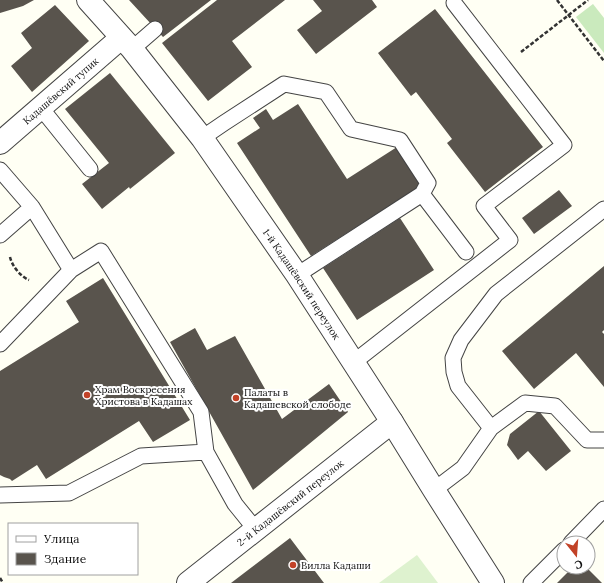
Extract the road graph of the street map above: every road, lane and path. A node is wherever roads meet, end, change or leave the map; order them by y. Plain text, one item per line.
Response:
1 (88, 0) edge
2 (557, 0) edge
3 (588, 0) edge
4 (454, 3) dead end
5 (569, 15) junction
6 (155, 29) dead end
7 (127, 44) junction
8 (604, 61) edge
9 (503, 66) junction
10 (41, 108) junction
11 (202, 138) junction
12 (0, 143) edge
13 (90, 169) dead end
14 (0, 170) edge
15 (422, 194) junction
16 (32, 207) junction
17 (604, 209) edge
18 (14, 223) junction
19 (0, 235) edge
20 (466, 252) dead end
21 (71, 270) junction
22 (298, 275) junction
23 (54, 287) junction
24 (0, 344) edge
25 (354, 362) junction
26 (392, 422) junction
27 (491, 428) junction
28 (604, 440) edge
29 (206, 452) junction
30 (434, 490) junction
31 (0, 495) edge
32 (604, 510) edge
33 (256, 530) junction
34 (579, 535) edge
35 (556, 558) edge
36 (0, 578) edge
37 (3, 583) edge
38 (188, 583) edge
39 (493, 583) edge
40 (532, 583) edge

1 - 7 street, 1-й Кадашёвский переулок
2 - 5 path
3 - 5 path
4 - 9 lane
5 - 8 path
5 - 9 path
6 - 7 lane
7 - 10 street, Кадашёвский тупик
7 - 11 street, 1-й Кадашёвский переулок
9 - 25 lane
10 - 12 street, Кадашёвский тупик
10 - 13 lane
11 - 15 lane
11 - 22 street, 1-й Кадашёвский переулок
14 - 16 lane
15 - 20 lane
15 - 22 lane
16 - 18 lane
16 - 21 lane
17 - 27 lane
18 - 19 lane
18 - 23 path
21 - 23 lane
21 - 29 lane
22 - 25 street, 1-й Кадашёвский переулок
23 - 24 lane
25 - 26 street, 1-й Кадашёвский переулок
26 - 30 street, 1-й Кадашёвский переулок
26 - 33 street, 2-й Кадашёвский переулок
27 - 28 lane
27 - 30 lane
29 - 31 lane
29 - 33 lane
30 - 39 street, 1-й Кадашёвский переулок
32 - 34 lane
33 - 38 street, 2-й Кадашёвский переулок
35 - 40 lane
36 - 37 path

